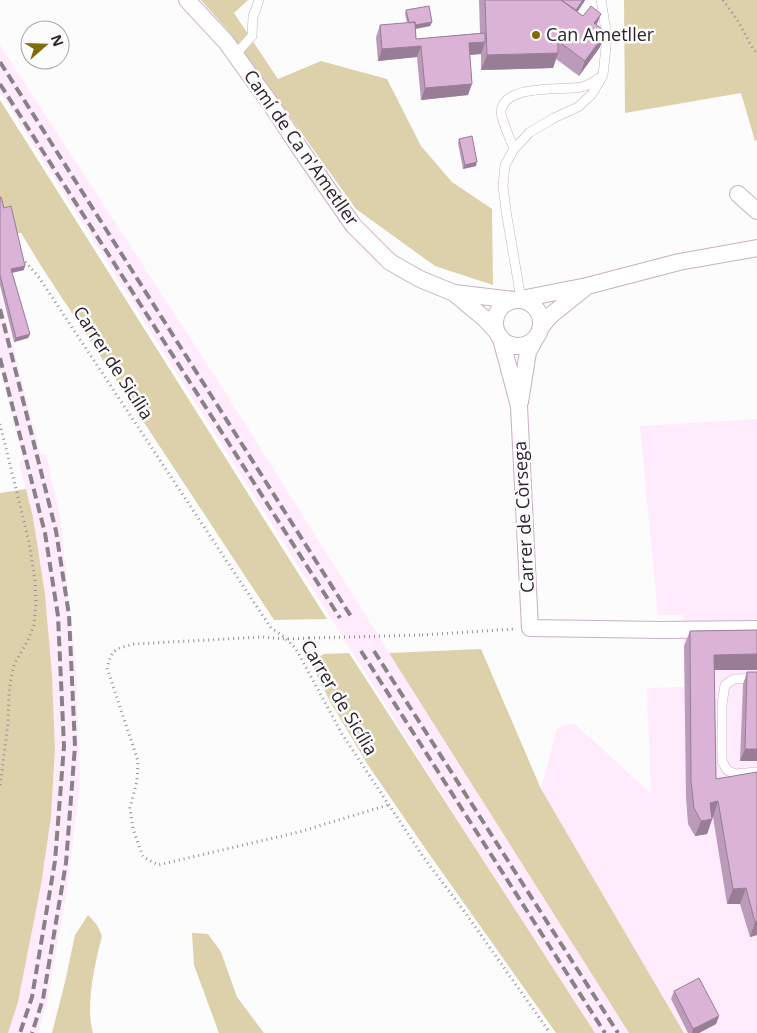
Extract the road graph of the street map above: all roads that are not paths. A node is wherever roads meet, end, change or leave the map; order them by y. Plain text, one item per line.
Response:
1 (187, 0) edge
2 (259, 0) edge
3 (601, 0) edge
4 (235, 55) junction
5 (603, 75) junction
6 (514, 149) junction
7 (738, 194) dead end
8 (757, 211) edge
9 (757, 248) edge
10 (587, 286) junction
11 (454, 293) junction
12 (518, 300) junction
13 (538, 333) junction
14 (499, 336) junction
15 (519, 406) junction
16 (757, 629) edge
17 (757, 678) edge
18 (757, 772) edge

1 - 4 street, Camí de Ca n'Ametller
2 - 4 lane
3 - 5 lane
4 - 11 street, Camí de Ca n'Ametller
5 - 6 lane
5 - 6 lane
6 - 12 lane
7 - 8 street
9 - 10 street, Camí de Ca n'Ametller
10 - 12 street, Camí de Ca n'Ametller
10 - 13 street, Camí de Ca n'Ametller
11 - 12 street, Camí de Ca n'Ametller
11 - 14 street, Camí de Ca n'Ametller
12 - 13 street
12 - 14 street
13 - 14 street
13 - 15 street, Carrer de Còrsega
14 - 15 street, Carrer de Còrsega
15 - 16 street, Carrer de Còrsega
17 - 18 lane

